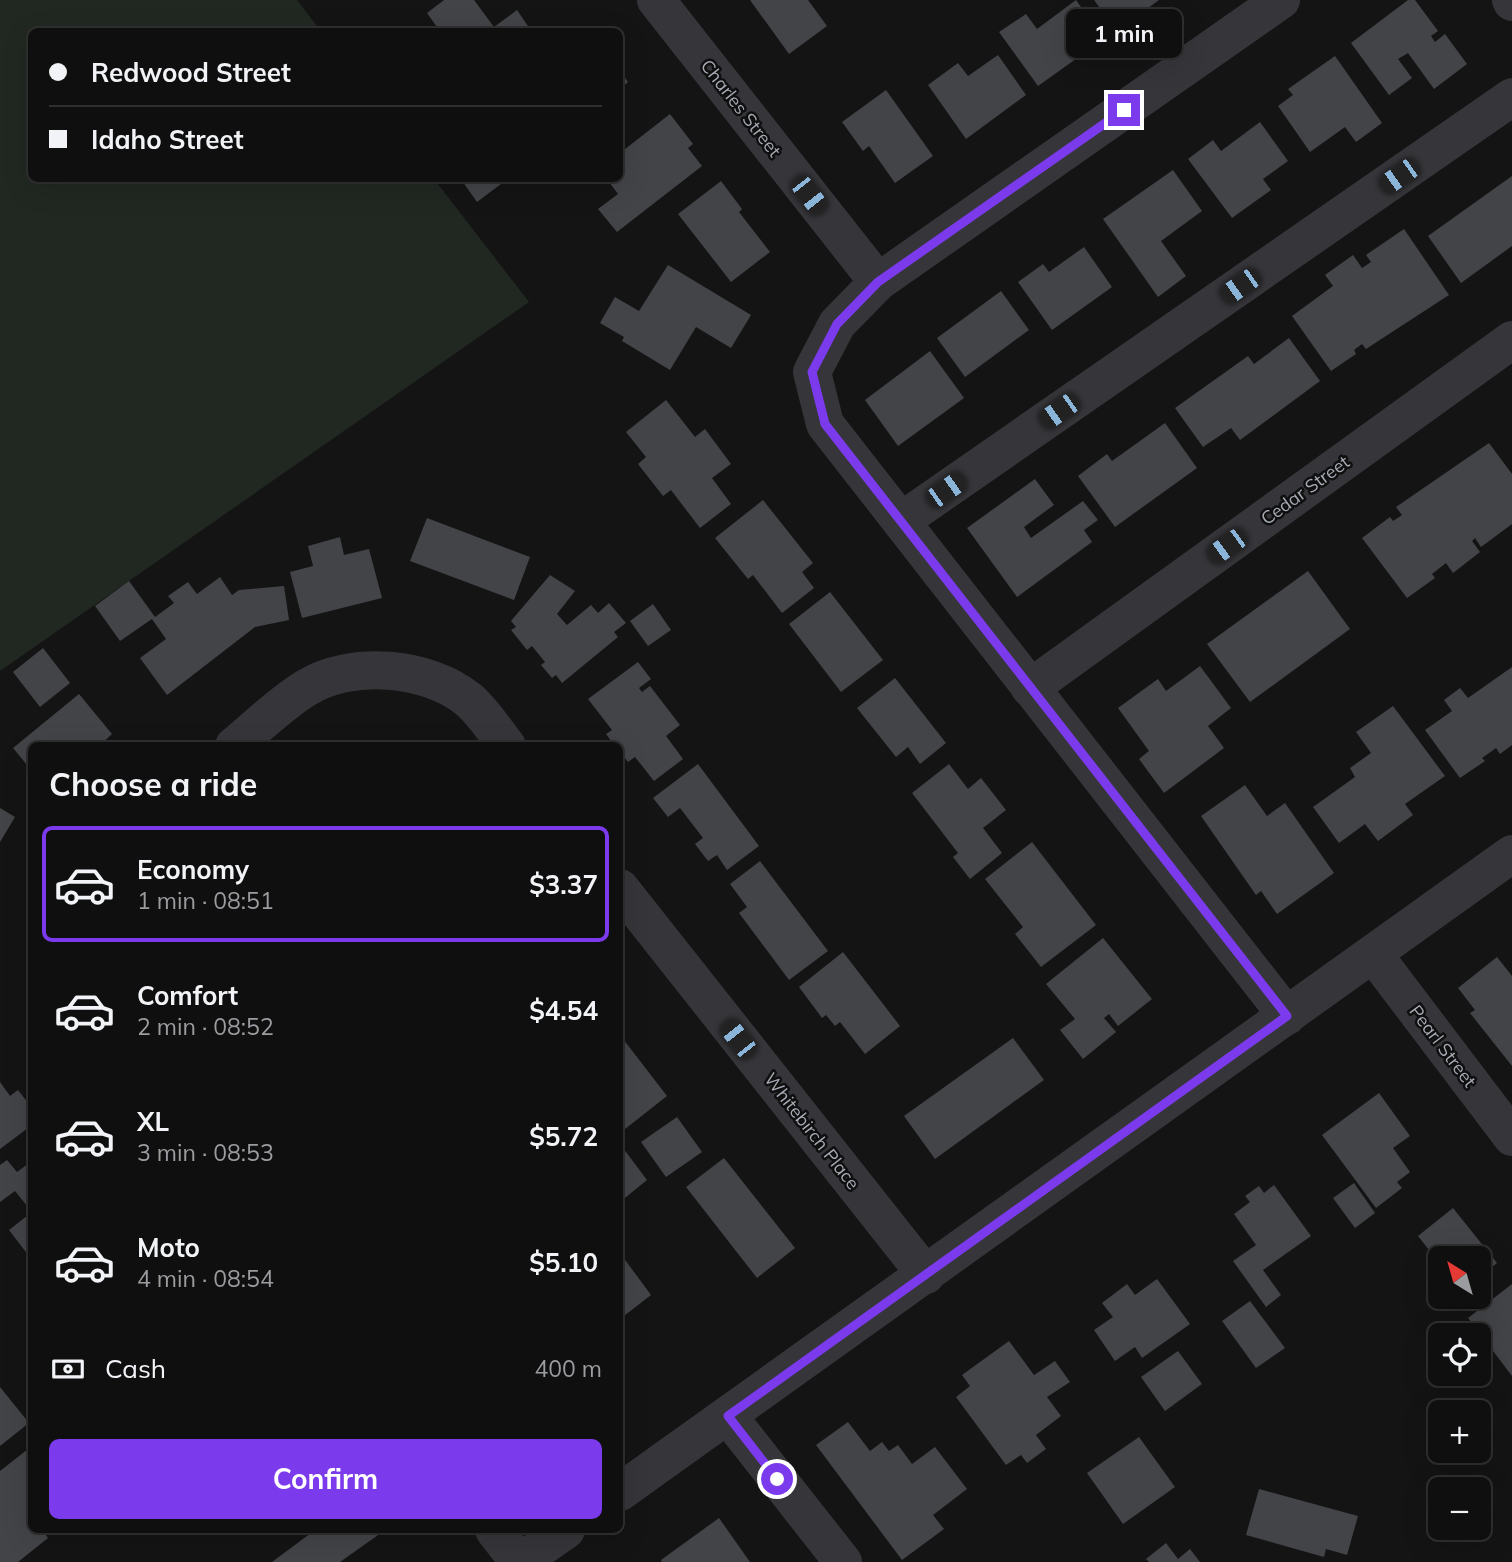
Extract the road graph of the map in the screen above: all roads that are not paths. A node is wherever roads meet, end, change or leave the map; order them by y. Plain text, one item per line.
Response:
1 (656, 0) edge
2 (1281, 0) edge
3 (1512, 97) edge
4 (878, 282) junction
5 (1512, 340) edge
6 (901, 521) junction
7 (1030, 688) junction
8 (239, 742) edge
9 (504, 742) edge
10 (1512, 854) edge
11 (623, 892) edge
12 (1374, 955) junction
13 (1287, 1016) junction
14 (1512, 1137) edge
15 (926, 1275) junction
16 (728, 1416) junction
17 (623, 1490) edge
18 (496, 1533) edge
19 (562, 1533) edge
20 (520, 1562) edge
21 (843, 1562) edge

1 - 4 street, Charles Street
2 - 4 street
3 - 6 street
4 - 6 street
5 - 7 street, Cedar Street
6 - 7 street
7 - 13 street
8 - 9 street
10 - 12 street
11 - 15 street, Whitebirch Place
12 - 13 street
12 - 14 street, Pearl Street
13 - 15 street
15 - 16 street
16 - 17 street
16 - 21 street
18 - 20 street
19 - 20 street

